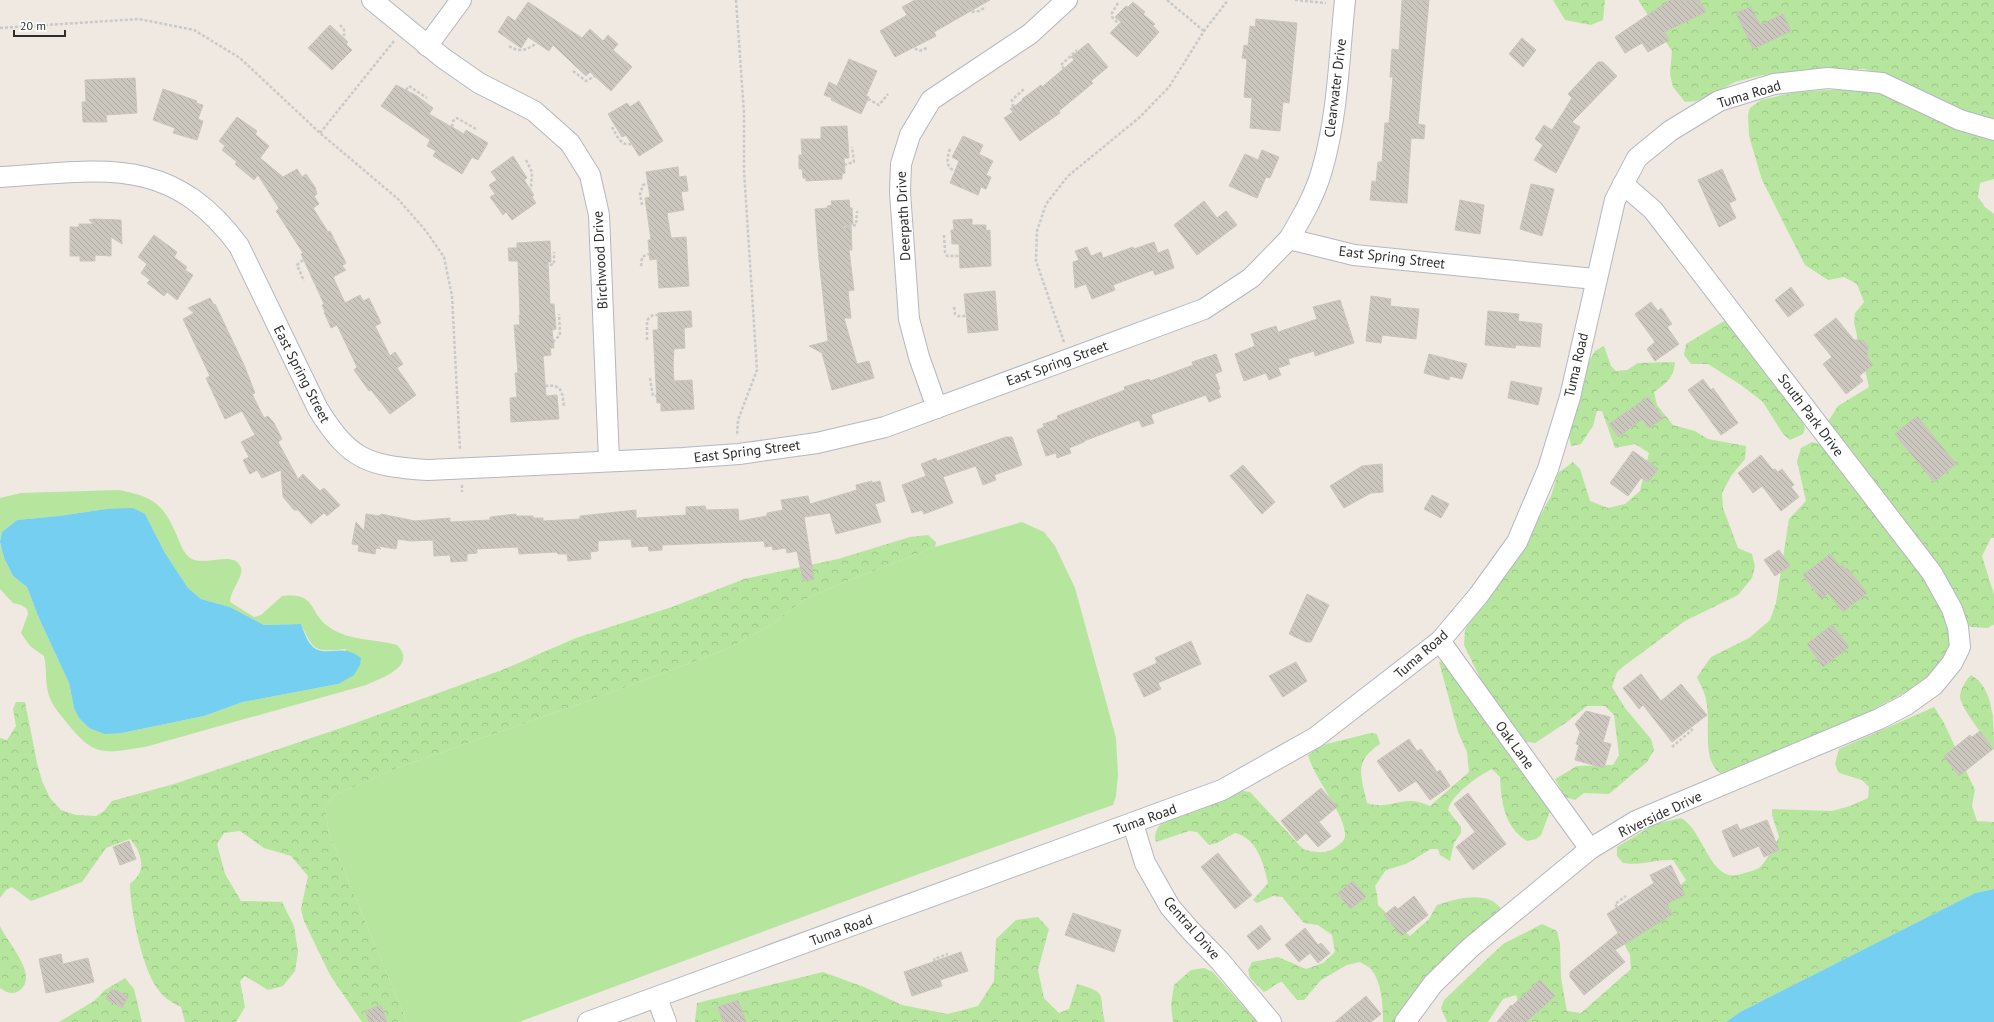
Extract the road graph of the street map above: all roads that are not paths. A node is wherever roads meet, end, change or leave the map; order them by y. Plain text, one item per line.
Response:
1 (372, 0) edge
2 (461, 0) edge
3 (1067, 0) edge
4 (1339, 2) edge
5 (427, 46) junction
6 (1994, 130) edge
7 (0, 177) edge
8 (1623, 184) junction
9 (1289, 239) junction
10 (1595, 279) junction
11 (937, 408) junction
12 (609, 461) junction
13 (1440, 641) junction
14 (1952, 663) joint
15 (1133, 824) junction
16 (1590, 849) junction
17 (656, 998) junction
18 (588, 1022) edge
19 (666, 1022) edge
20 (1270, 1022) edge
21 (1405, 1022) edge

1 - 5 street, Birchwood Drive
2 - 5 street
3 - 11 street, Deerpath Drive
4 - 9 street, Clearwater Drive
5 - 12 street, Birchwood Drive
6 - 8 street, Tuma Road
7 - 12 street, East Spring Street
8 - 10 street, Tuma Road
8 - 14 street, South Park Drive
9 - 10 street, East Spring Street
9 - 11 street, East Spring Street
10 - 13 street, Tuma Road
11 - 12 street, East Spring Street
13 - 15 street, Tuma Road
13 - 16 street, Oak Lane
14 - 16 street, Riverside Drive
15 - 17 street, Tuma Road
15 - 20 street, Central Drive
16 - 21 street, Riverside Drive
17 - 18 street, Tuma Road
17 - 19 street

